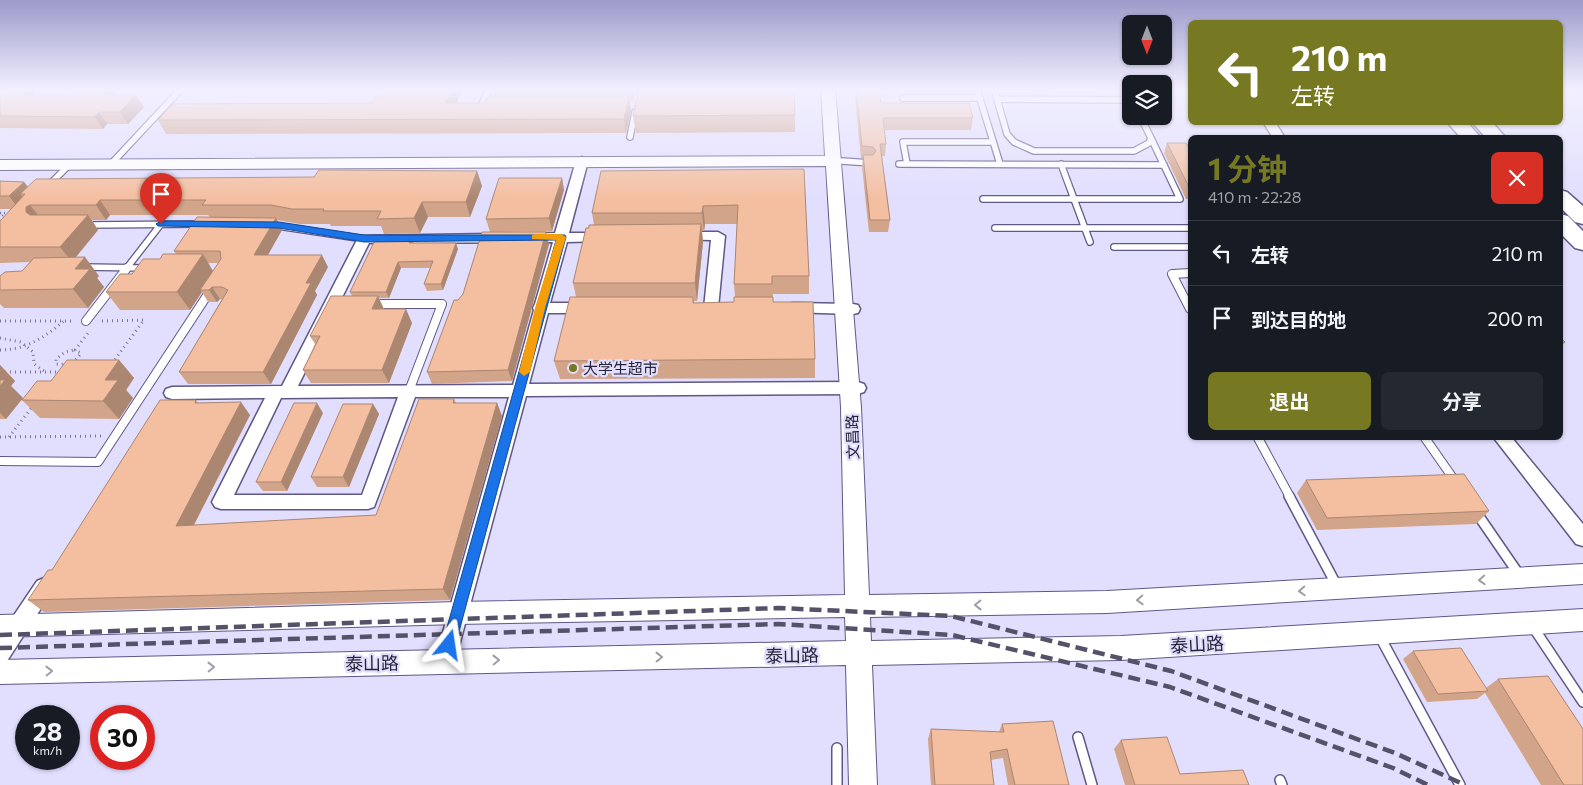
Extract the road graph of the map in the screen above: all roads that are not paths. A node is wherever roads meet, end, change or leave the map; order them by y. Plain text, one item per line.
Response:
1 (147, 126) edge
2 (633, 126) edge
3 (833, 126) edge
4 (988, 126) edge
5 (1005, 126) edge
6 (1145, 126) edge
7 (1460, 126) edge
8 (1485, 126) edge
9 (1469, 135) edge
10 (1494, 135) edge
11 (630, 137) dead end
12 (1151, 138) junction
13 (993, 142) junction
14 (582, 161) junction
15 (838, 161) junction
16 (870, 163) edge
17 (111, 164) junction
18 (899, 164) dead end
19 (907, 164) junction
20 (1000, 164) junction
21 (1061, 164) junction
22 (0, 165) edge
23 (1164, 165) junction
24 (67, 167) dead end
25 (47, 187) edge
26 (983, 199) dead end
27 (1074, 199) junction
28 (1563, 199) edge
29 (1583, 217) edge
30 (161, 224) junction
31 (210, 224) edge
32 (260, 224) edge
33 (1563, 224) edge
34 (81, 225) edge
35 (995, 228) dead end
36 (1085, 228) junction
37 (1188, 228) edge
38 (669, 236) edge
39 (561, 237) junction
40 (620, 237) edge
41 (364, 238) junction
42 (1090, 242) dead end
43 (1583, 243) edge
44 (1114, 247) dead end
45 (1188, 247) edge
46 (71, 267) edge
47 (127, 267) junction
48 (156, 268) edge
49 (1188, 274) edge
50 (213, 285) edge
51 (368, 304) edge
52 (442, 304) junction
53 (452, 304) edge
54 (1188, 305) edge
55 (540, 308) junction
56 (607, 308) edge
57 (692, 308) edge
58 (711, 308) junction
59 (730, 308) edge
60 (778, 308) edge
61 (848, 309) junction
62 (86, 321) road end
63 (181, 377) edge
64 (854, 388) junction
65 (520, 390) junction
66 (410, 391) junction
67 (282, 392) junction
68 (172, 393) junction
69 (161, 410) edge
70 (1259, 440) edge
71 (1426, 440) edge
72 (1505, 440) edge
73 (0, 461) edge
74 (1463, 492) edge
75 (1474, 508) edge
76 (1583, 538) edge
77 (1583, 574) edge
78 (52, 576) edge
79 (1522, 578) junction
80 (1339, 589) junction
81 (857, 608) junction
82 (458, 613) junction
83 (1583, 620) edge
84 (1530, 624) junction
85 (9, 625) edge
86 (1378, 633) junction
87 (0, 654) edge
88 (859, 654) junction
89 (445, 661) junction
90 (0, 672) edge
91 (1583, 702) edge
92 (1078, 737) dead end
93 (837, 748) dead end
94 (837, 785) edge
95 (863, 785) edge
96 (1092, 785) edge
97 (1460, 785) edge

1 - 17 lane
2 - 11 lane
3 - 15 street, 文昌路
4 - 13 lane
5 - 12 lane
6 - 12 lane
7 - 9 highway
8 - 10 highway
12 - 23 lane
13 - 19 lane
13 - 20 lane
14 - 15 street
14 - 17 street
14 - 39 street
15 - 16 lane
15 - 61 street, 文昌路
17 - 22 street
18 - 19 lane
19 - 20 lane
20 - 21 lane
21 - 23 lane
21 - 27 lane
23 - 27 lane
24 - 25 lane
26 - 27 lane
27 - 36 lane
28 - 29 highway
30 - 31 lane
30 - 34 lane
30 - 47 lane
32 - 41 lane
33 - 43 highway
35 - 36 lane
36 - 37 lane
36 - 42 lane
38 - 58 street
39 - 40 street
39 - 41 street
39 - 55 street
41 - 67 street
44 - 45 lane
46 - 47 lane
47 - 48 lane
47 - 62 lane
49 - 54 lane
50 - 73 lane
51 - 52 lane
52 - 53 lane
52 - 66 lane
55 - 56 street
55 - 65 street
57 - 58 street
58 - 59 street
60 - 61 street
61 - 64 street, 文昌路
63 - 68 street
64 - 65 street
64 - 81 street, 文昌路
65 - 66 street
65 - 82 street
66 - 67 street
66 - 67 street
67 - 68 street
68 - 69 street
70 - 80 lane
71 - 74 lane
72 - 76 street
75 - 79 lane
77 - 79 street
78 - 85 street
79 -> 80 street
80 -> 81 street
81 - 82 street
81 - 88 street, 文昌路
82 - 85 street
82 - 89 street
83 - 84 street, 泰山路
84 - 86 street, 泰山路
84 - 91 lane
85 - 87 street
86 - 88 street, 泰山路
86 - 97 lane
89 -> 88 street, 泰山路
88 - 95 street, 文昌路
90 -> 89 street, 泰山路
92 - 96 lane
93 - 94 lane

